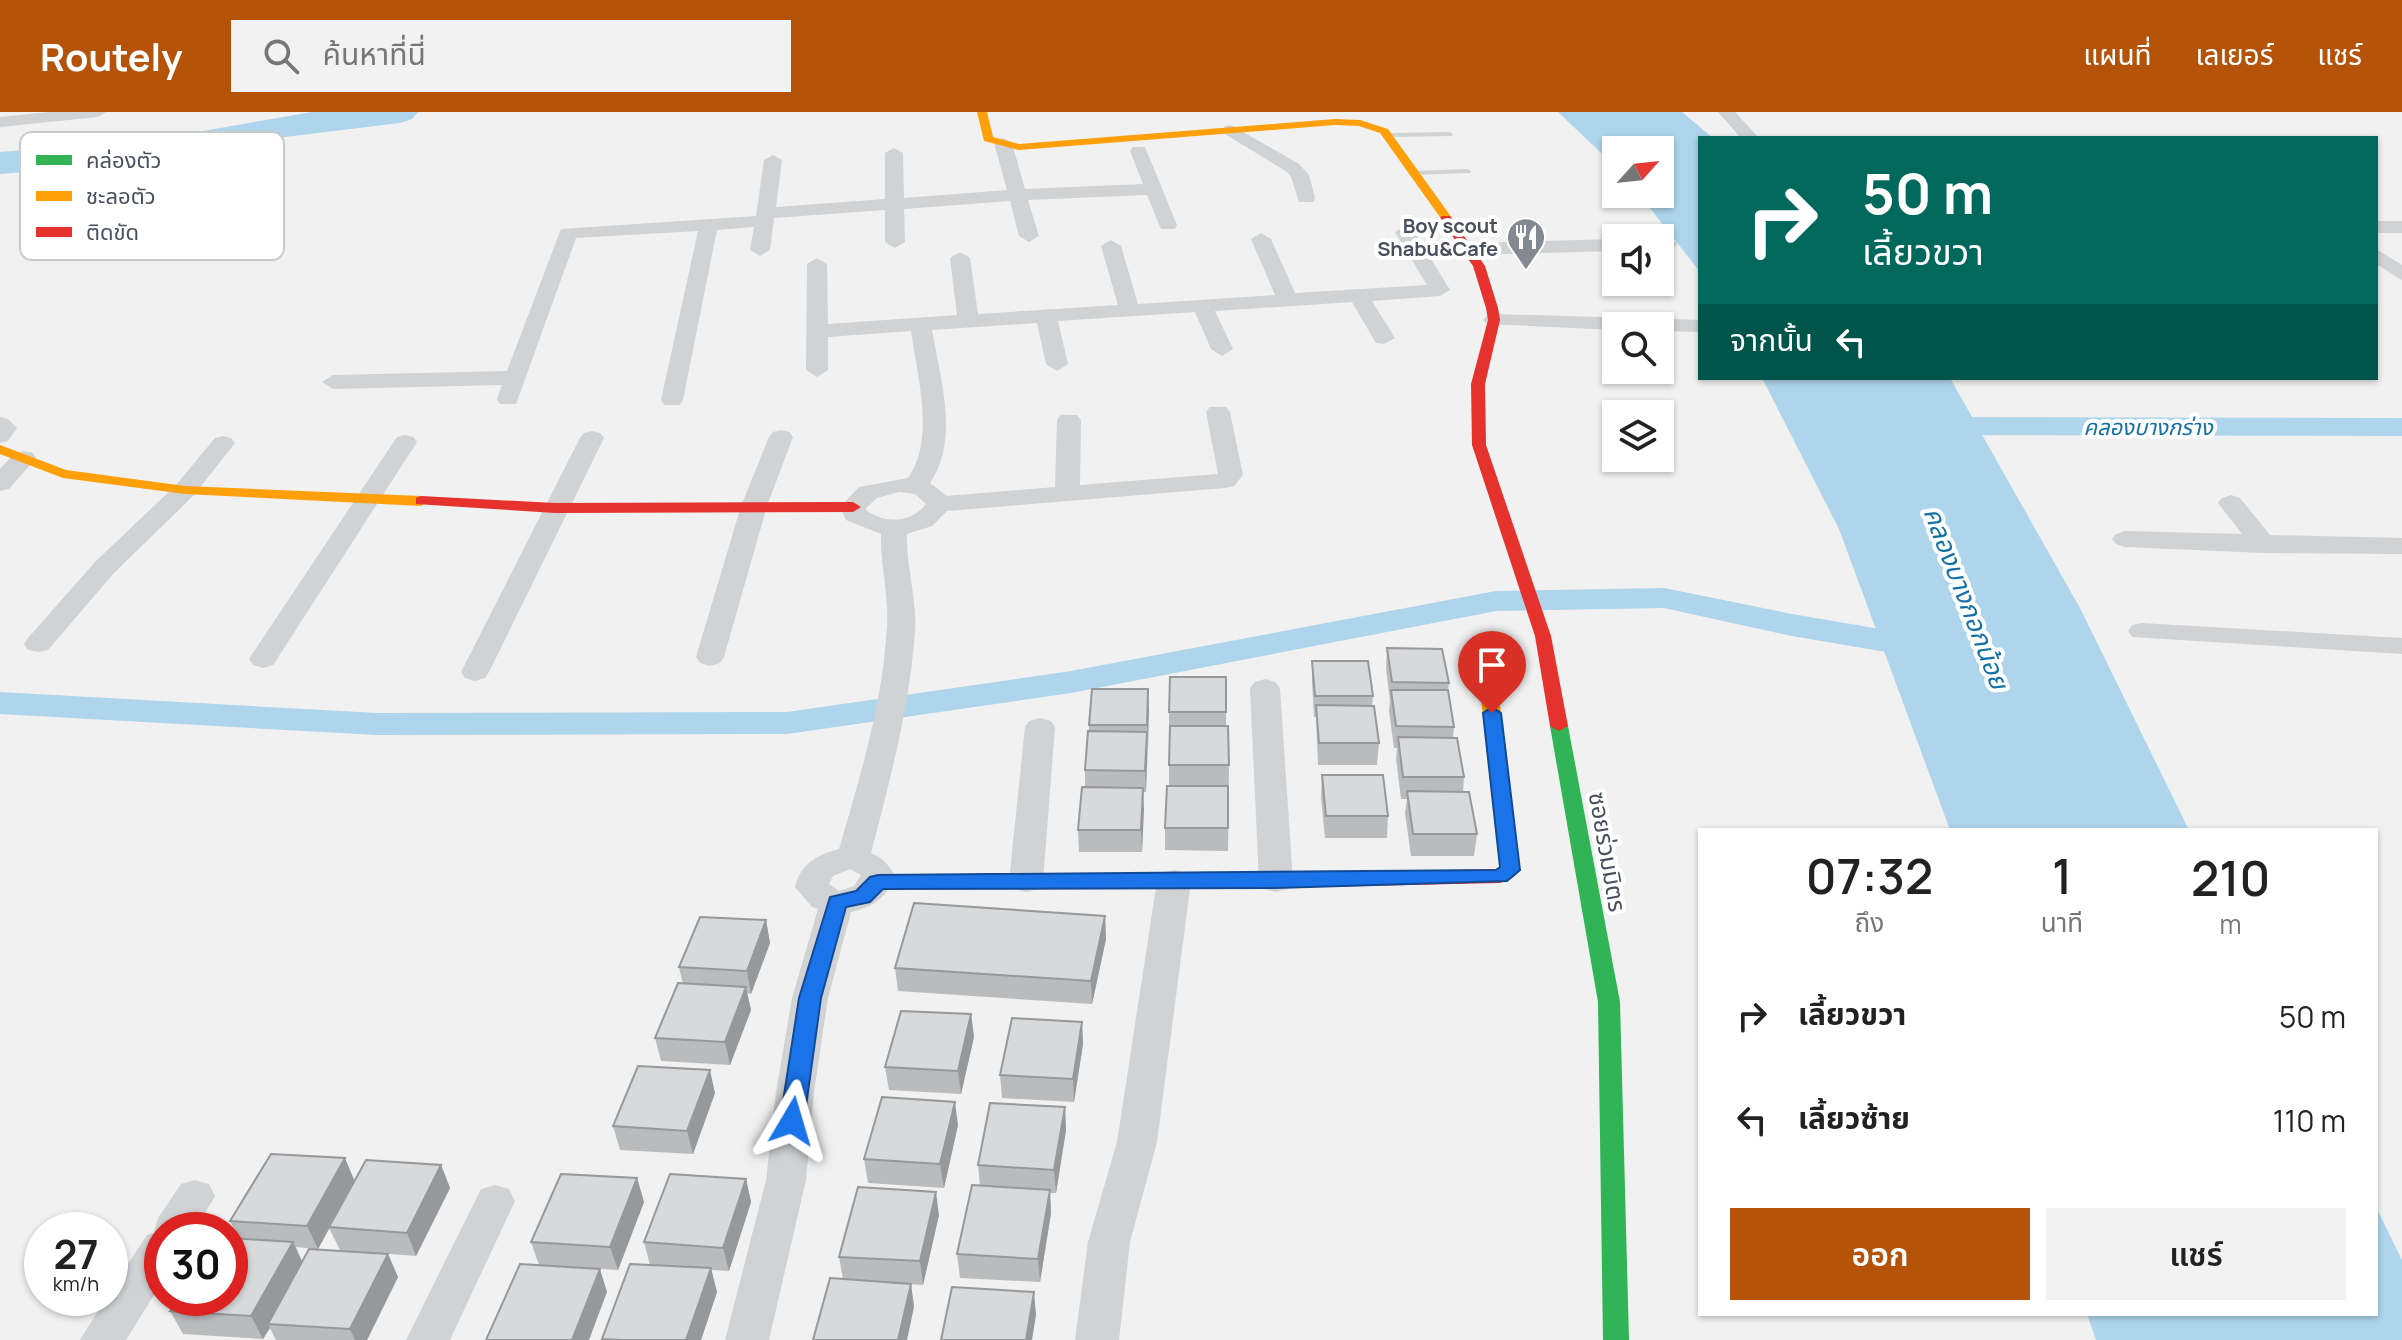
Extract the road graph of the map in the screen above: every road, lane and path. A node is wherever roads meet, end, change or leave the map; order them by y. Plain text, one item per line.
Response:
1 (98, 112) edge
2 (982, 112) edge
3 (1726, 112) edge
4 (1341, 117) edge
5 (0, 122) edge
6 (1231, 130) junction
7 (1449, 134) dead end
8 (1387, 135) junction
9 (1748, 136) edge
10 (1003, 143) junction
11 (1139, 151) dead end
12 (894, 153) dead end
13 (773, 160) dead end
14 (1467, 171) dead end
15 (1413, 173) junction
16 (1154, 189) junction
17 (1016, 195) junction
18 (1306, 198) dead end
19 (894, 202) junction
20 (765, 217) junction
21 (709, 224) junction
22 (1168, 225) dead end
23 (2378, 227) edge
24 (2402, 227) edge
25 (1405, 232) dead end
26 (1029, 236) dead end
27 (1261, 239) dead end
28 (895, 242) dead end
29 (1602, 245) edge
30 (1111, 246) dead end
31 (1466, 249) junction
32 (760, 250) dead end
33 (2378, 256) edge
34 (960, 258) dead end
35 (817, 264) dead end
36 (2402, 274) edge
37 (1358, 295) junction
38 (1287, 299) junction
39 (1202, 305) junction
40 (1130, 310) junction
41 (1046, 316) junction
42 (1494, 320) junction
43 (968, 321) junction
44 (920, 324) junction
45 (1698, 326) edge
46 (817, 331) junction
47 (1384, 338) dead end
48 (1222, 349) dead end
49 (1057, 364) dead end
50 (817, 370) dead end
51 (516, 378) junction
52 (333, 382) dead end
53 (508, 399) dead end
54 (672, 400) dead end
55 (1218, 412) dead end
56 (1069, 420) dead end
57 (0, 424) edge
58 (0, 436) edge
59 (781, 437) dead end
60 (592, 438) dead end
61 (405, 442) dead end
62 (223, 443) dead end
63 (0, 449) edge
64 (24, 458) junction
65 (0, 484) edge
66 (915, 486) junction
67 (185, 490) junction
68 (1067, 495) junction
69 (366, 501) junction
70 (2231, 503) dead end
71 (939, 504) junction
72 (754, 506) junction
73 (853, 507) junction
74 (555, 508) junction
75 (894, 528) junction
76 (2125, 539) dead end
77 (2264, 545) junction
78 (2402, 546) edge
79 (2142, 631) dead end
80 (38, 644) dead end
81 (2402, 646) edge
82 (710, 657) dead end
83 (263, 659) dead end
84 (475, 672) dead end
85 (1488, 681) dead end
86 (1265, 688) dead end
87 (1040, 727) dead end
88 (853, 858) junction
89 (1026, 881) junction
90 (1174, 881) junction
91 (1276, 881) junction
92 (878, 882) junction
93 (837, 902) junction
94 (195, 1196) dead end
95 (495, 1201) dead end
96 (185, 1212) edge
97 (144, 1275) edge
98 (102, 1340) edge
99 (428, 1340) edge
100 (747, 1340) edge
101 (1097, 1340) edge
102 (1616, 1340) edge

1 - 5 street
2 - 10 street
3 - 9 street
4 - 6 street
4 - 8 street
6 - 10 street
6 - 18 street
7 - 8 lane
8 - 15 street
10 - 17 street
11 - 16 street
12 - 19 street
13 - 20 street
14 - 15 lane
15 - 31 street
16 - 17 street
16 - 22 street
17 - 19 street
17 - 26 street
19 - 20 street
19 - 28 street
20 - 21 street
20 - 32 street
21 - 51 street
21 - 54 street
23 - 24 street
25 - 37 street
27 - 38 street
29 - 31 street
30 - 40 street
31 - 42 street
33 - 36 street
34 - 43 street
35 - 46 street
37 - 38 street
37 - 47 street
38 - 39 street
39 - 40 street
39 - 48 street
40 - 41 street
41 - 43 street
41 - 49 street
42 - 45 street
42 - 102 street, ซอยร่วมมิตร
43 - 44 street
44 - 46 street
44 - 66 street
46 - 50 street
51 - 52 street
51 - 53 street
55 - 68 street
56 - 68 street
57 - 58 street
59 - 72 street
60 - 74 street
61 - 69 street
62 - 67 street
63 - 64 street
64 - 65 street
64 - 67 street
66 - 71 street
66 - 73 street
67 - 69 street
67 - 80 street
68 - 71 street
69 - 74 street
69 - 83 street
70 - 77 street
71 - 75 street
72 - 73 street
72 - 74 street
72 - 82 street
73 - 75 street
74 - 84 street
75 - 88 street
76 - 77 street
77 - 78 street
79 - 81 street
85 - 91 street
86 - 91 street
87 - 89 street
88 - 92 street
88 - 93 street
89 - 90 street
89 - 92 street
90 - 91 street
90 - 101 street
92 - 93 street
93 - 100 street
94 - 96 street
95 - 99 street
97 - 98 street

